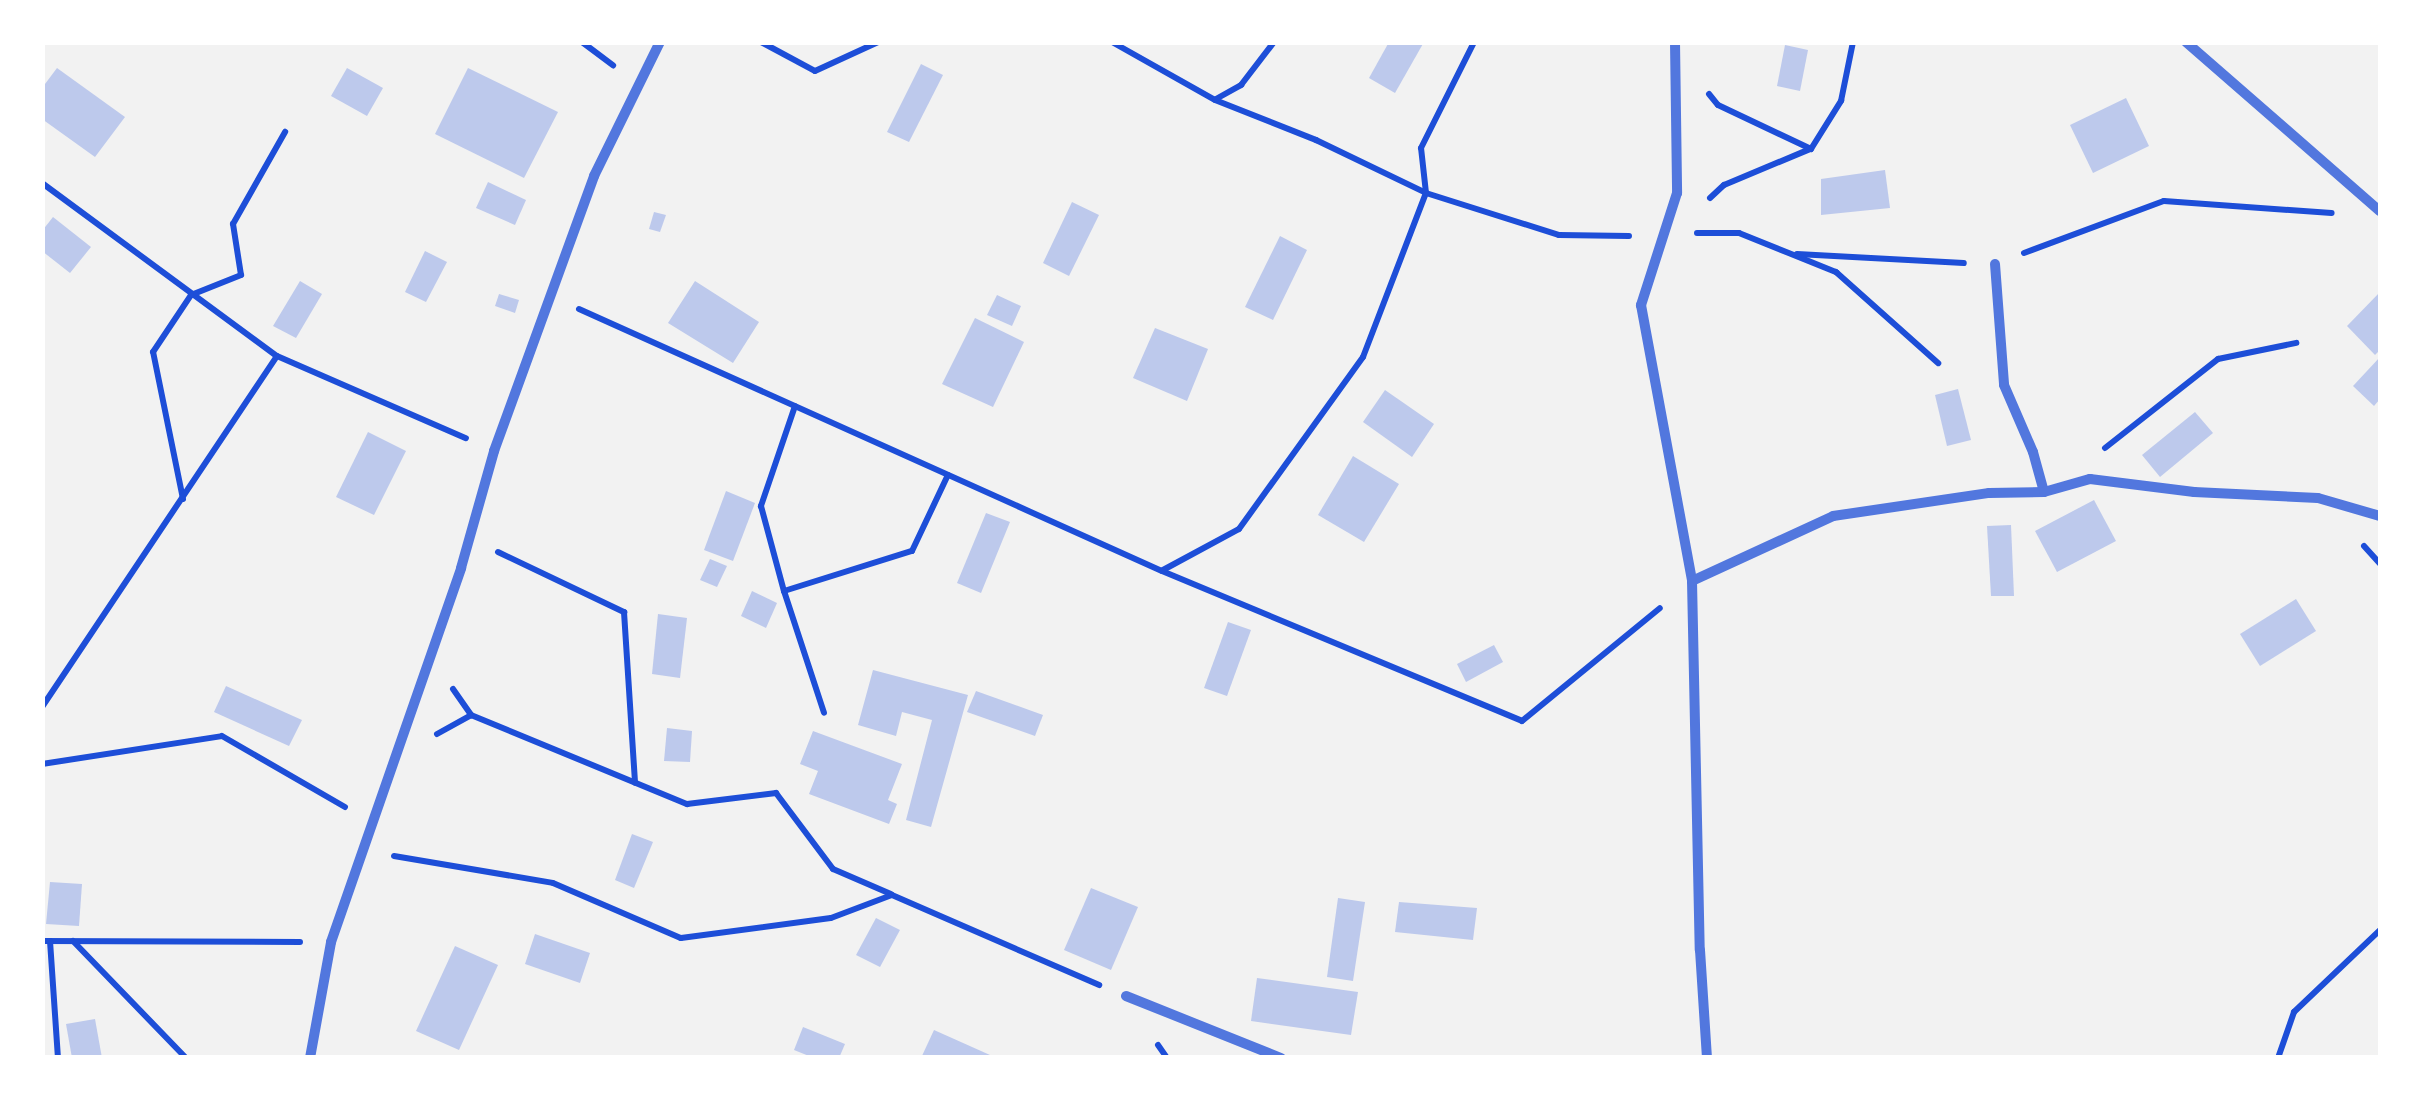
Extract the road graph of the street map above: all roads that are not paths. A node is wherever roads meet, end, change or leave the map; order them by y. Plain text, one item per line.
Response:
1 (660, 42) edge
2 (1674, 42) edge
3 (2186, 42) edge
4 (2380, 211) edge
5 (1995, 264) road end
6 (2044, 492) junction
7 (2380, 515) edge
8 (1692, 581) junction
9 (1126, 996) road end
10 (310, 1058) edge
11 (1281, 1058) edge
12 (1707, 1058) edge

1 - 10 street
2 - 8 street
3 - 4 street
5 - 6 street
6 - 7 street
6 - 8 street
8 - 12 street
9 - 11 street

